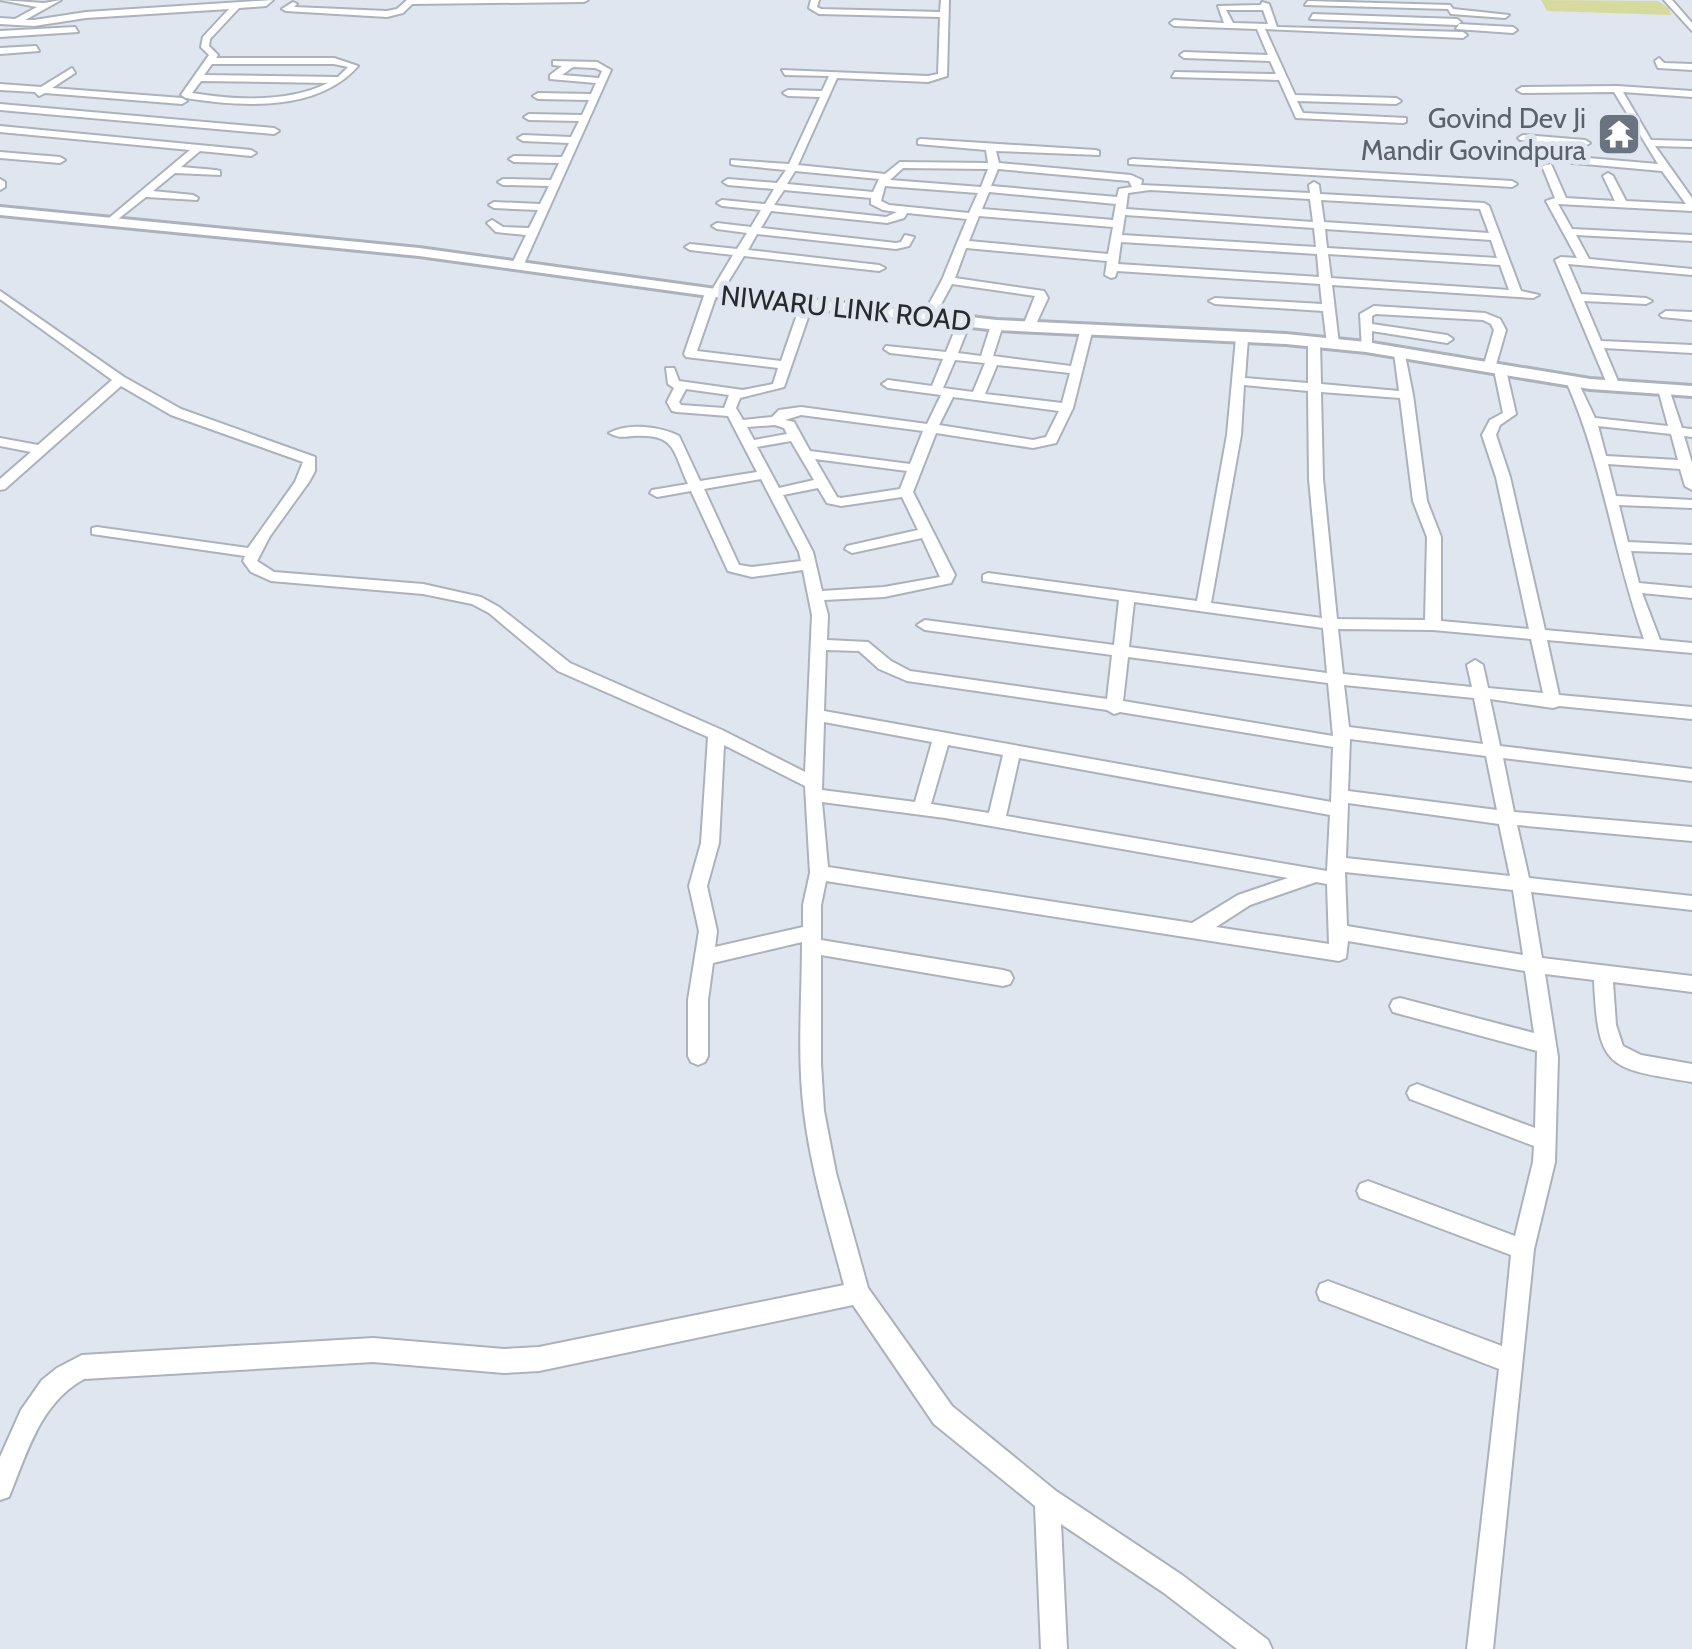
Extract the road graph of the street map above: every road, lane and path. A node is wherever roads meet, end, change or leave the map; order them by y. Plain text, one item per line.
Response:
1 (2, 0) edge
2 (57, 0) edge
3 (584, 0) edge
4 (815, 0) edge
5 (852, 0) edge
6 (945, 0) edge
7 (1668, 0) edge
8 (412, 1) edge
9 (1308, 1) edge
10 (267, 2) edge
11 (296, 2) edge
12 (46, 6) junction
13 (236, 6) junction
14 (1449, 6) edge
15 (849, 12) junction
16 (1505, 14) dead end
17 (943, 15) junction
18 (1313, 17) junction
19 (0, 21) edge
20 (14, 22) junction
21 (1174, 22) dead end
22 (1230, 25) junction
23 (1260, 27) junction
24 (1273, 27) junction
25 (36, 28) junction
26 (1692, 28) edge
27 (75, 30) dead end
28 (1513, 30) dead end
29 (1317, 31) junction
30 (1461, 32) junction
31 (0, 34) edge
32 (36, 49) dead end
33 (1183, 50) dead end
34 (0, 51) edge
35 (1272, 53) junction
36 (210, 61) junction
37 (312, 61) junction
38 (556, 63) dead end
39 (571, 64) junction
40 (72, 71) dead end
41 (785, 72) dead end
42 (835, 74) junction
43 (1175, 75) dead end
44 (1282, 77) junction
45 (197, 78) junction
46 (298, 79) junction
47 (344, 80) junction
48 (602, 81) junction
49 (0, 87) edge
50 (1617, 89) junction
51 (1522, 90) dead end
52 (42, 91) junction
53 (788, 93) dead end
54 (824, 94) junction
55 (1692, 95) edge
56 (538, 96) dead end
57 (595, 98) junction
58 (1290, 98) junction
59 (187, 99) junction
60 (1375, 100) junction
61 (1396, 100) dead end
62 (0, 107) edge
63 (16, 108) junction
64 (529, 117) dead end
65 (250, 118) dead end
66 (586, 118) junction
67 (0, 119) edge
68 (156, 120) junction
69 (1386, 120) junction
70 (1403, 120) dead end
71 (239, 128) junction
72 (0, 129) edge
73 (274, 130) dead end
74 (523, 138) dead end
75 (1523, 138) dead end
76 (576, 140) junction
77 (128, 141) junction
78 (921, 142) dead end
79 (1648, 143) junction
80 (1692, 144) edge
81 (198, 148) junction
82 (993, 148) junction
83 (251, 152) dead end
84 (1095, 153) dead end
85 (0, 155) edge
86 (1528, 156) dead end
87 (514, 159) dead end
88 (60, 160) dead end
89 (567, 160) junction
90 (1590, 161) junction
91 (735, 162) dead end
92 (1132, 162) dead end
93 (792, 166) junction
94 (994, 166) junction
95 (1547, 166) dead end
96 (1666, 168) junction
97 (174, 170) junction
98 (216, 173) dead end
99 (1312, 175) junction
100 (1608, 176) dead end
101 (503, 182) dead end
102 (728, 182) dead end
103 (1476, 182) junction
104 (556, 184) junction
105 (1512, 184) dead end
106 (882, 185) junction
107 (781, 186) junction
108 (1135, 187) junction
109 (984, 190) junction
110 (146, 194) junction
111 (1316, 196) junction
112 (193, 198) dead end
113 (1562, 201) junction
114 (722, 203) dead end
115 (1622, 204) junction
116 (494, 205) dead end
117 (1484, 206) junction
118 (546, 207) junction
119 (769, 207) junction
120 (1692, 207) edge
121 (904, 209) junction
122 (0, 211) edge
123 (1121, 212) junction
124 (973, 214) junction
125 (113, 220) junction
126 (492, 224) dead end
127 (1320, 224) junction
128 (717, 226) dead end
129 (754, 229) junction
130 (534, 232) junction
131 (1571, 232) junction
132 (909, 237) dead end
133 (1495, 237) junction
134 (1116, 238) junction
135 (1692, 238) edge
136 (961, 244) junction
137 (690, 247) dead end
138 (1324, 250) junction
139 (738, 251) junction
140 (1505, 262) junction
141 (1584, 262) junction
142 (518, 264) junction
143 (1112, 266) junction
144 (879, 268) dead end
145 (1692, 272) edge
146 (948, 280) junction
147 (1327, 280) junction
148 (714, 293) junction
149 (0, 294) edge
150 (1516, 294) junction
151 (1533, 295) dead end
152 (1578, 297) junction
153 (1216, 300) dead end
154 (1646, 302) dead end
155 (807, 303) junction
156 (1330, 308) junction
157 (1449, 314) junction
158 (1666, 315) dead end
159 (1692, 316) edge
160 (928, 317) junction
161 (965, 320) junction
162 (997, 325) junction
163 (1029, 326) junction
164 (1366, 327) junction
165 (1086, 332) junction
166 (1242, 338) junction
167 (1446, 339) junction
168 (1324, 343) junction
169 (1597, 344) junction
170 (1366, 347) junction
171 (890, 349) dead end
172 (1692, 349) edge
173 (1400, 353) junction
174 (950, 354) junction
175 (990, 359) junction
176 (1444, 360) junction
177 (787, 365) junction
178 (1494, 369) junction
179 (1076, 370) junction
180 (670, 371) dead end
181 (120, 380) junction
182 (1239, 381) junction
183 (1572, 382) junction
184 (888, 384) dead end
185 (682, 385) junction
186 (1314, 386) junction
187 (1614, 386) junction
188 (1664, 390) junction
189 (1692, 391) edge
190 (942, 392) junction
191 (1407, 395) junction
192 (978, 396) junction
193 (1067, 408) junction
194 (737, 410) junction
195 (776, 421) junction
196 (1590, 422) junction
197 (931, 428) junction
198 (1674, 431) junction
199 (616, 433) dead end
200 (1692, 433) edge
201 (796, 436) junction
202 (0, 442) edge
203 (749, 445) junction
204 (41, 450) junction
205 (805, 454) junction
206 (1598, 459) junction
207 (1685, 466) junction
208 (913, 468) junction
209 (772, 482) junction
210 (2, 483) edge
211 (820, 483) junction
212 (695, 486) junction
213 (1692, 486) edge
214 (906, 492) junction
215 (658, 494) dead end
216 (1610, 500) junction
217 (1692, 504) edge
218 (97, 531) dead end
219 (926, 534) junction
220 (1621, 546) junction
221 (852, 548) dead end
222 (1692, 548) edge
223 (252, 553) junction
224 (809, 565) junction
225 (988, 578) dead end
226 (1633, 587) junction
227 (1692, 593) edge
228 (816, 596) junction
229 (1127, 596) junction
230 (1203, 607) junction
231 (1329, 624) junction
232 (926, 625) dead end
233 (1432, 625) junction
234 (1538, 635) junction
235 (817, 645) junction
236 (1654, 645) junction
237 (1692, 648) edge
238 (1121, 650) junction
239 (1475, 665) dead end
240 (1336, 679) junction
241 (1481, 694) junction
242 (1552, 702) junction
243 (1114, 708) junction
244 (1692, 713) edge
245 (815, 715) junction
246 (716, 734) junction
247 (1341, 738) junction
248 (941, 741) junction
249 (1493, 752) junction
250 (1012, 753) junction
251 (1692, 775) edge
252 (813, 789) junction
253 (1339, 802) junction
254 (920, 809) junction
255 (1506, 818) junction
256 (996, 821) junction
257 (1692, 834) edge
258 (1330, 872) junction
259 (819, 873) junction
260 (1521, 886) junction
261 (1692, 903) edge
262 (1192, 932) junction
263 (1338, 932) junction
264 (812, 939) junction
265 (705, 958) junction
266 (1534, 965) junction
267 (1603, 974) junction
268 (1003, 978) dead end
269 (1692, 984) edge
270 (1400, 1006) dead end
271 (1546, 1046) junction
272 (698, 1056) dead end
273 (1692, 1073) edge
274 (1417, 1093) dead end
275 (1545, 1141) junction
276 (1368, 1191) dead end
277 (1523, 1249) junction
278 (1328, 1292) dead end
279 (858, 1293) junction
280 (1512, 1362) junction
281 (0, 1488) edge
282 (1046, 1500) junction
283 (1054, 1649) edge
284 (1259, 1649) edge
285 (1480, 1649) edge

1 - 12 street
2 - 12 street
3 - 8 street
4 - 15 street
5 - 15 street
6 - 17 street
7 - 26 street
8 - 11 street
9 - 14 street
9 - 18 street
10 - 11 street
10 - 13 street
12 - 20 street
13 - 25 street
13 - 36 street
14 - 16 street
14 - 30 street
15 - 17 street
17 - 42 street
18 - 29 street
18 - 30 street
19 - 20 street
20 - 25 street
21 - 22 street
22 - 23 street
22 - 24 street
23 - 24 street
23 - 35 street
24 - 29 street
25 - 27 street
25 - 31 street
28 - 30 street
29 - 30 street
32 - 34 street
33 - 35 street
35 - 44 street
36 - 37 street
36 - 45 street
37 - 46 street
37 - 47 street
38 - 39 street
39 - 48 street
39 - 48 street
40 - 52 street
41 - 42 street
42 - 54 street
43 - 44 street
44 - 58 street
45 - 46 street
45 - 59 street
46 - 47 street
47 - 59 street
48 - 57 street
49 - 52 street
50 - 51 street
50 - 55 street
50 - 79 street
52 - 59 street
52 - 63 street
53 - 54 street
54 - 93 street
56 - 57 street
57 - 66 street
58 - 60 street
58 - 69 street
59 - 68 street
60 - 61 street
60 - 69 street
62 - 63 street
63 - 67 street
63 - 68 street
64 - 66 street
65 - 71 street
66 - 76 street
68 - 71 street
68 - 77 street
69 - 70 street
71 - 73 street
72 - 77 street
74 - 76 street
75 - 90 street
76 - 89 street
77 - 81 street
78 - 82 street
79 - 80 street
79 - 96 street
81 - 83 street
81 - 97 street
82 - 84 street
82 - 94 street
85 - 88 street
86 - 90 street
87 - 89 street
89 - 104 street
90 - 96 street
91 - 93 street
92 - 99 street
93 - 106 street
93 - 107 street
94 - 106 street
94 - 108 street
94 - 109 street
95 - 113 street
96 - 120 street
97 - 98 street
97 - 110 street
99 - 103 street
99 - 111 street
100 - 115 street
101 - 104 street
102 - 107 street
103 - 105 street
103 - 117 street
104 - 118 street
106 - 107 street
106 - 109 street
106 - 121 street
107 - 119 street
108 - 111 street
108 - 123 street
109 - 123 street
109 - 124 street
110 - 112 street
110 - 125 street
111 - 117 street
111 - 127 street
113 - 115 street
113 - 131 street
114 - 119 street
115 - 120 street
116 - 118 street
117 - 133 street
118 - 130 street
119 - 121 street
119 - 129 street
121 - 124 street
122 - 125 street, NIWARU LINK ROAD
123 - 124 street
123 - 127 street
123 - 134 street
124 - 136 street
125 - 142 street, NIWARU LINK ROAD
126 - 130 street
127 - 133 street
127 - 138 street
128 - 129 street
129 - 132 street
129 - 139 street
130 - 142 street
131 - 135 street
131 - 141 street
133 - 140 street
134 - 138 street
134 - 143 street
136 - 143 street
136 - 146 street
137 - 139 street
138 - 140 street
138 - 147 street
139 - 144 street
139 - 148 street
140 - 150 street
141 - 145 street
141 - 152 street
142 - 148 street, NIWARU LINK ROAD
143 - 147 street
146 - 160 street
146 - 163 street
147 - 150 street
147 - 156 street
148 - 155 street, NIWARU LINK ROAD
148 - 177 street
149 - 181 street
150 - 151 street
152 - 154 street
152 - 169 street
153 - 156 street
155 - 160 street, NIWARU LINK ROAD
155 - 177 street
156 - 168 street
157 - 164 street
157 - 167 street
157 - 178 street
158 - 159 street
160 - 161 street, NIWARU LINK ROAD
161 - 162 street, NIWARU LINK ROAD
161 - 174 street
162 - 163 street, NIWARU LINK ROAD
162 - 175 street
163 - 165 street, NIWARU LINK ROAD
164 - 167 street
164 - 170 street
165 - 166 street, NIWARU LINK ROAD
165 - 179 street
166 - 168 street, NIWARU LINK ROAD
166 - 182 street
167 - 176 street
168 - 170 street, NIWARU LINK ROAD
168 - 186 street
169 - 172 street
169 - 187 street
170 - 173 street, NIWARU LINK ROAD
171 - 174 street
173 - 176 street, NIWARU LINK ROAD
173 - 191 street
174 - 175 street
174 - 190 street
175 - 179 street
175 - 192 street
176 - 178 street, NIWARU LINK ROAD
177 - 194 street
178 - 183 street, NIWARU LINK ROAD
178 - 234 street
179 - 193 street
180 - 185 street
181 - 204 street
181 - 223 street
182 - 186 street
182 - 230 street
183 - 187 street, NIWARU LINK ROAD
183 - 196 street
184 - 190 street
185 - 194 street
185 - 194 street
186 - 191 street
186 - 231 street
187 - 188 street, NIWARU LINK ROAD
188 - 189 street, NIWARU LINK ROAD
188 - 198 street
190 - 192 street
190 - 197 street
191 - 233 street
192 - 193 street
193 - 197 street
194 - 195 street
194 - 203 street
195 - 197 street
195 - 201 street
196 - 198 street
196 - 206 street
197 - 208 street
198 - 200 street
198 - 207 street
199 - 212 street
201 - 203 street
201 - 205 street
202 - 204 street
203 - 209 street
204 - 210 street
205 - 208 street
205 - 211 street
206 - 207 street
206 - 216 street
207 - 213 street
208 - 214 street
209 - 211 street
209 - 212 street
209 - 224 street
211 - 214 street
212 - 215 street
212 - 224 street
214 - 219 street
216 - 217 street
216 - 220 street
218 - 223 street
219 - 221 street
219 - 228 street
220 - 222 street
220 - 226 street
223 - 246 street
224 - 228 street
225 - 229 street
226 - 227 street
226 - 236 street
228 - 235 street
229 - 230 street
229 - 238 street
230 - 231 street
231 - 233 street
231 - 240 street
232 - 238 street
233 - 234 street
234 - 236 street
234 - 242 street
235 - 243 street
235 - 245 street
236 - 237 street
238 - 240 street
238 - 243 street
239 - 241 street
240 - 241 street
240 - 247 street
241 - 242 street
241 - 249 street
242 - 244 street
243 - 247 street
245 - 248 street
245 - 252 street
246 - 252 street
246 - 265 street
247 - 249 street
247 - 253 street
248 - 250 street
248 - 254 street
249 - 251 street
249 - 255 street
250 - 253 street
250 - 256 street
252 - 254 street
252 - 259 street
253 - 255 street
253 - 258 street
254 - 256 street
255 - 257 street
255 - 260 street
256 - 258 street
258 - 260 street
258 - 262 street
258 - 263 street
259 - 262 street
259 - 264 street
260 - 261 street
260 - 266 street
262 - 263 street
263 - 266 street
264 - 265 street
264 - 268 street
264 - 279 street
265 - 272 street
266 - 267 street
266 - 271 street
267 - 269 street
267 - 273 street
270 - 271 street
271 - 275 street
274 - 275 street
275 - 277 street
276 - 277 street
277 - 280 street
278 - 280 street
279 - 281 street
279 - 282 street
280 - 285 street
282 - 283 street
282 - 284 street

